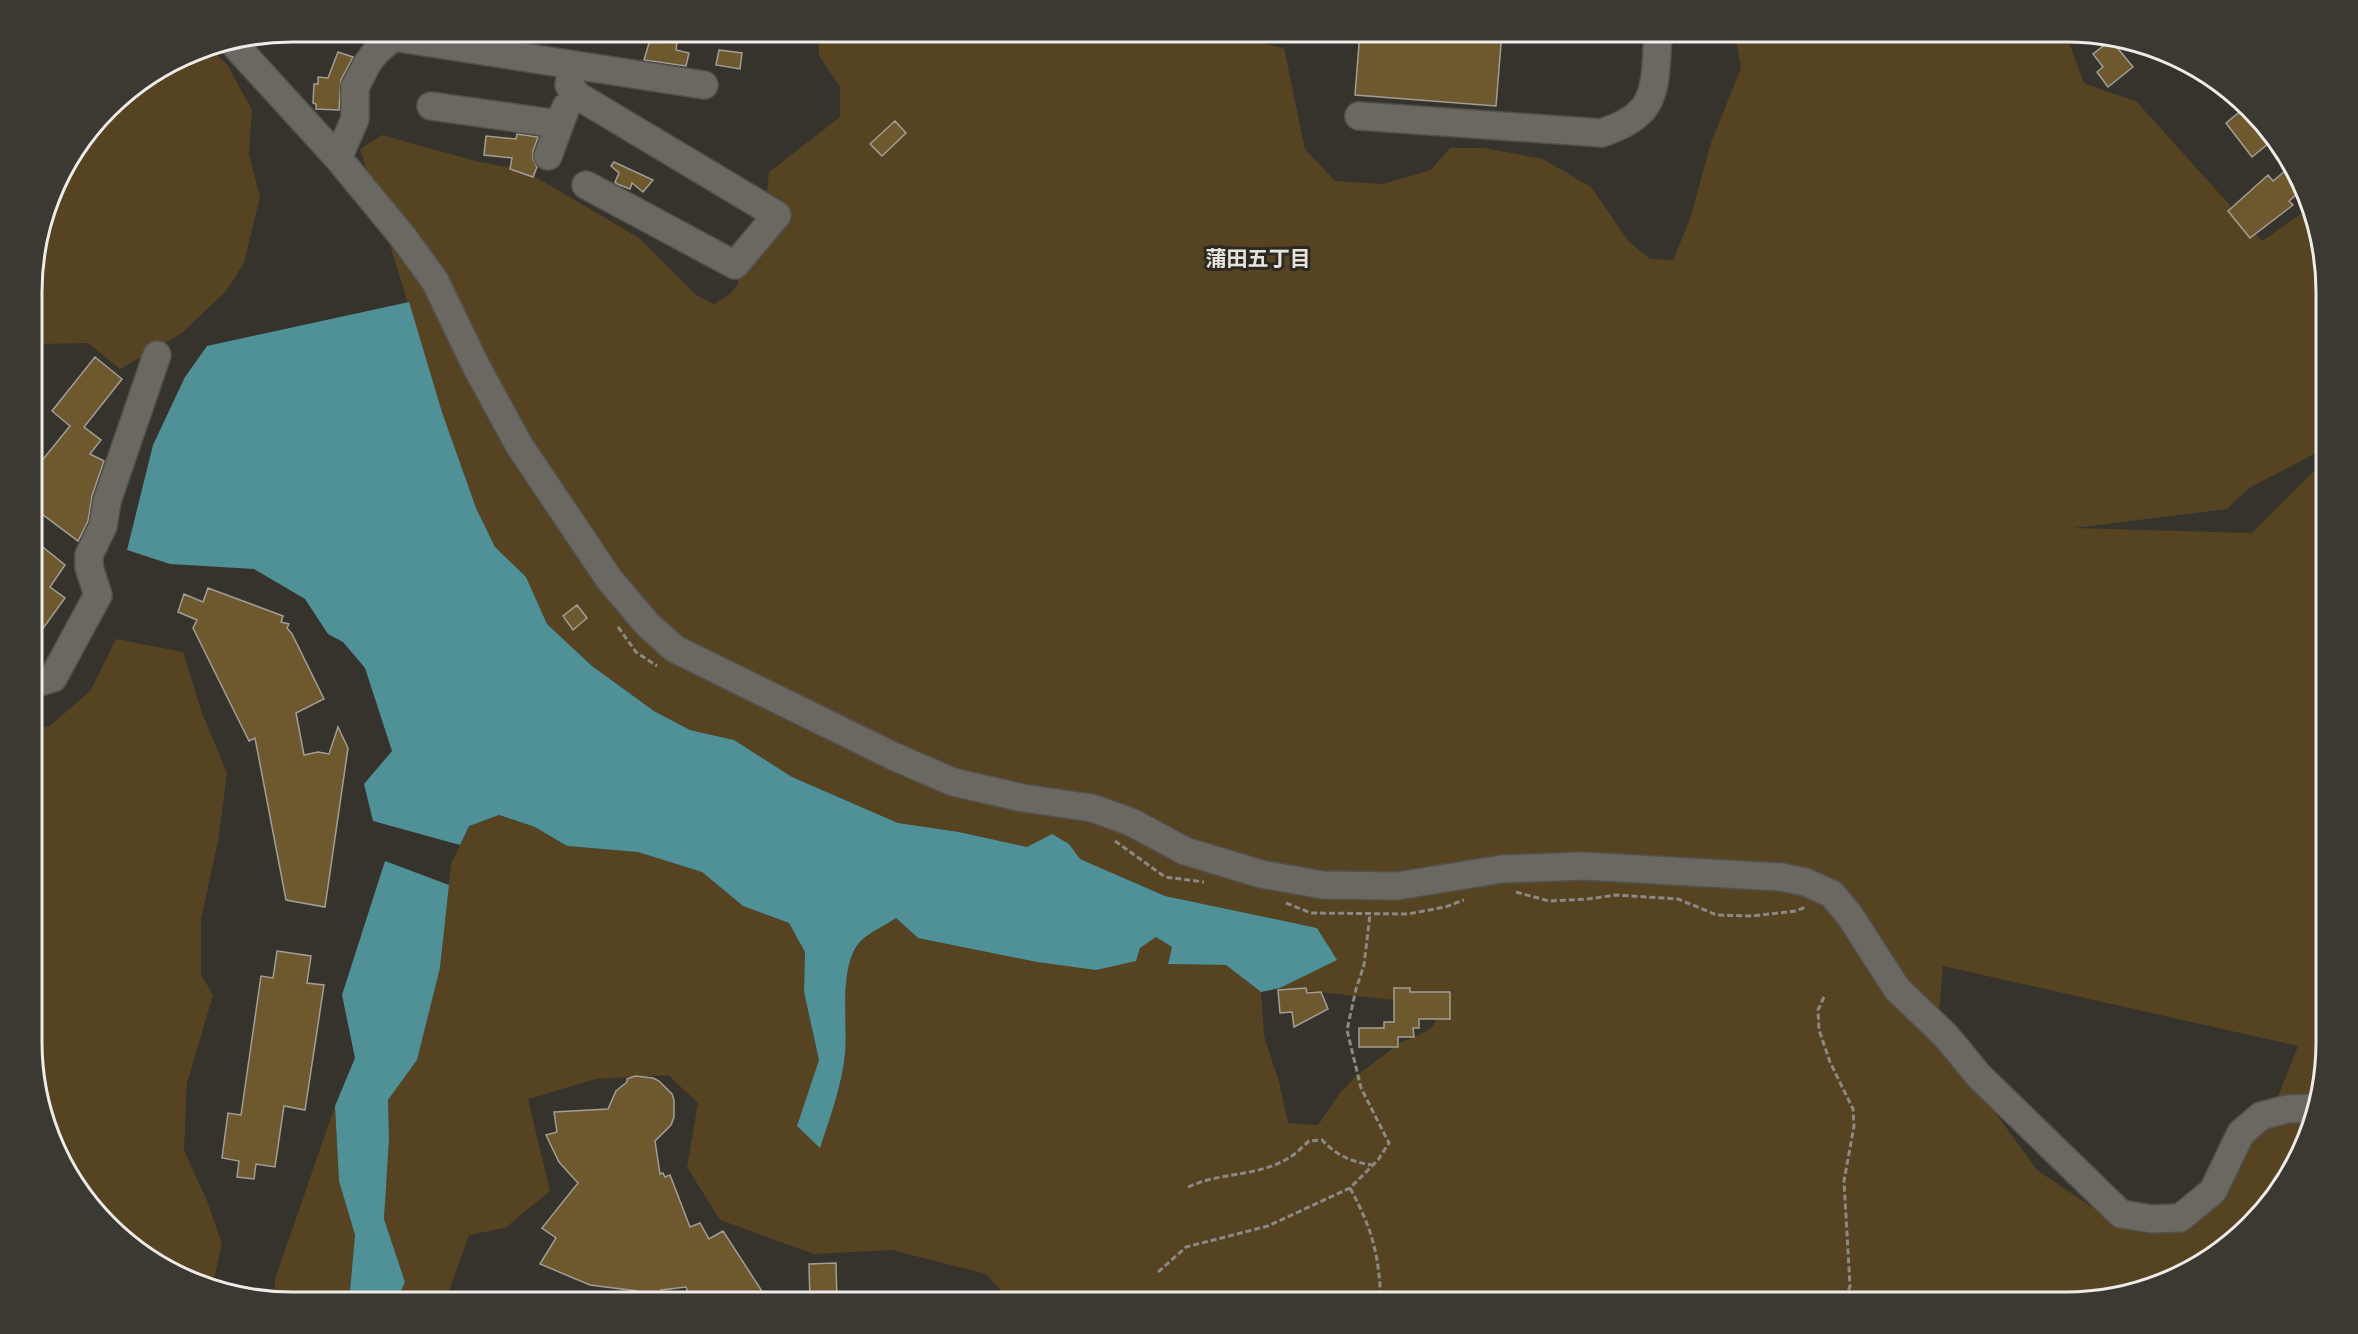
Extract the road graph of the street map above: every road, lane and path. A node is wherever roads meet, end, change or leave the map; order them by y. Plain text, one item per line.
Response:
1 (385, 42) edge
2 (425, 42) edge
3 (1657, 42) edge
4 (238, 48) edge
5 (572, 77) junction
6 (704, 85) dead end
7 (431, 106) dead end
8 (1359, 116) dead end
9 (560, 124) junction
10 (548, 156) dead end
11 (338, 158) junction
12 (586, 185) dead end
13 (157, 355) dead end
14 (614, 622) dead end
15 (662, 669) dead end
16 (42, 681) edge
17 (1114, 841) dead end
18 (1214, 884) dead end
19 (1506, 890) dead end
20 (1832, 894) junction
21 (1277, 899) dead end
22 (1465, 899) dead end
23 (1370, 914) junction
24 (1824, 997) dead end
25 (2307, 1108) edge
26 (1374, 1165) junction
27 (1188, 1186) dead end
28 (1350, 1188) junction
29 (1158, 1272) dead end
30 (1380, 1292) edge
31 (1848, 1292) edge

1 - 11 street
2 - 5 street
3 - 8 street
4 - 11 street
5 - 6 street
5 - 9 street
5 - 12 street
7 - 9 street
9 - 10 street
11 - 20 street
13 - 16 street
14 - 15 path
17 - 18 path
19 - 20 path
20 - 25 street
21 - 23 path
22 - 23 path
23 - 26 path
24 - 31 path
26 - 27 path
26 - 28 path
28 - 29 path
28 - 30 path

